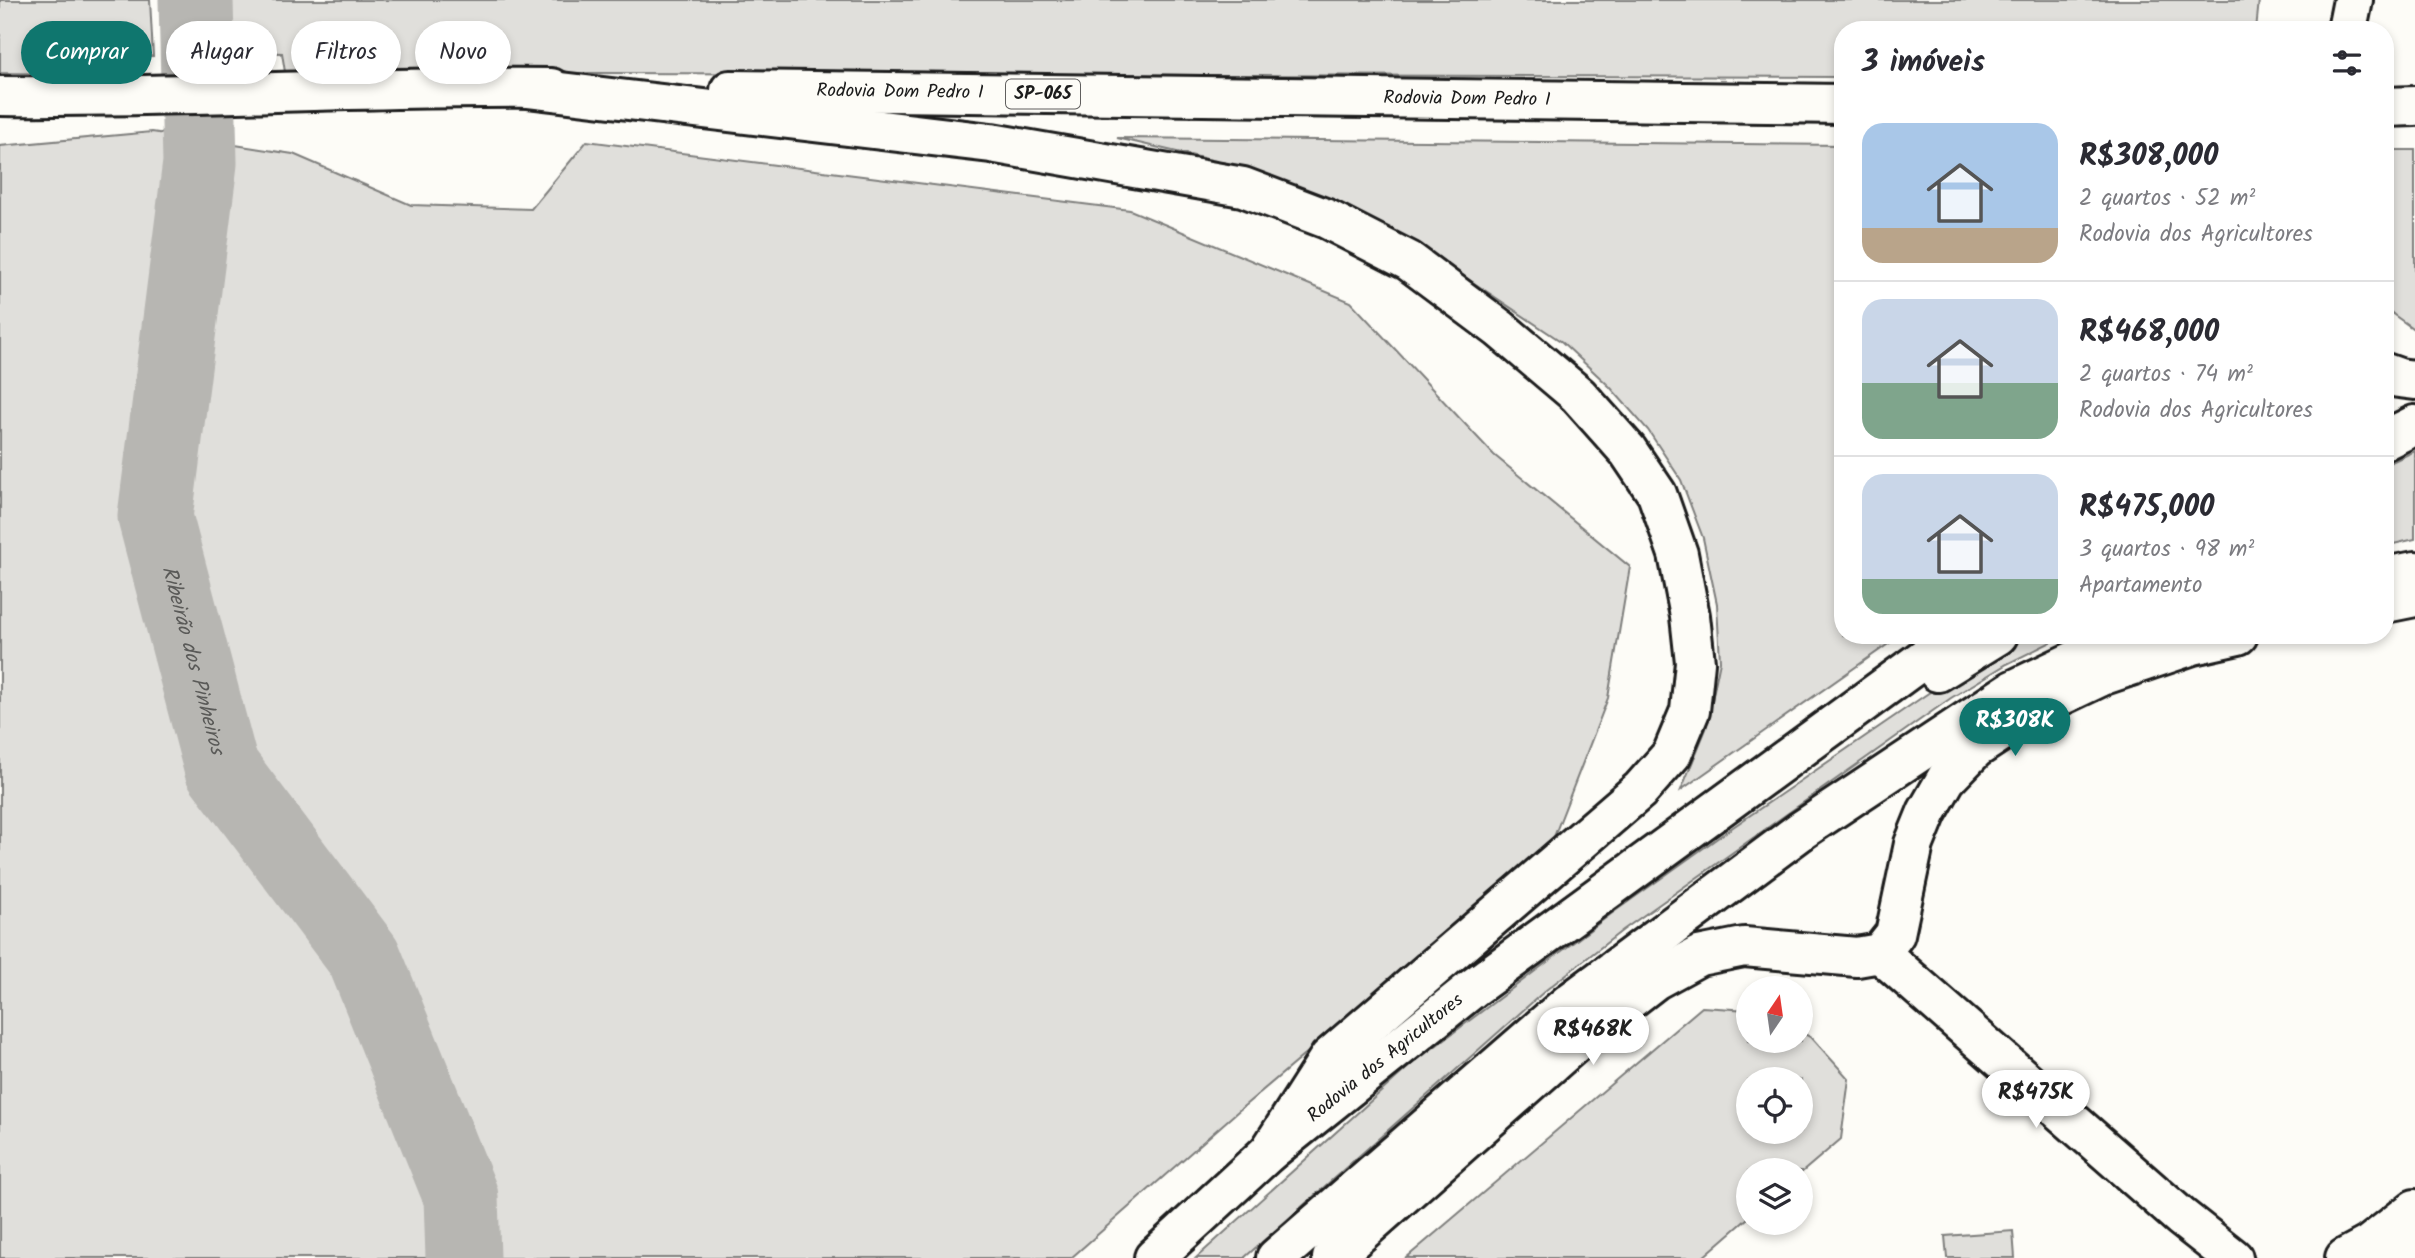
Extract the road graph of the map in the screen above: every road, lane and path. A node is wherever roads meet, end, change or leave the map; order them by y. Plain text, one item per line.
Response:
1 (2353, 0) edge
2 (2349, 21) edge
3 (527, 88) junction
4 (0, 96) edge
5 (1834, 104) edge
6 (2415, 106) edge
7 (2394, 107) edge
8 (2394, 376) edge
9 (2415, 380) edge
10 (2415, 425) edge
11 (2394, 436) edge
12 (2415, 571) edge
13 (2394, 575) edge
14 (2415, 597) edge
15 (2394, 601) edge
16 (1944, 644) edge
17 (1982, 644) edge
18 (2113, 644) edge
19 (2198, 644) edge
20 (1628, 873) junction
21 (1880, 953) junction
22 (1269, 1152) junction
23 (2415, 1209) edge
24 (2415, 1245) edge
25 (2357, 1252) edge
26 (1154, 1258) edge
27 (1276, 1258) edge
28 (1332, 1258) edge
29 (2233, 1258) edge

1 - 2 main road
3 - 4 main road, Rodovia Dom Pedro I / SP-065
3 - 5 main road, Rodovia Dom Pedro I / SP-065
3 - 22 main road
6 - 7 main road
8 - 9 main road
10 - 11 main road
12 - 13 main road
14 - 15 main road
16 - 20 main road
17 - 20 main road
18 - 27 main road
19 - 21 main road
20 - 22 main road, Rodovia dos Agricultores
21 - 28 main road
21 - 29 main road
22 - 26 main road, Rodovia dos Agricultores
23 - 25 main road
24 - 25 main road

